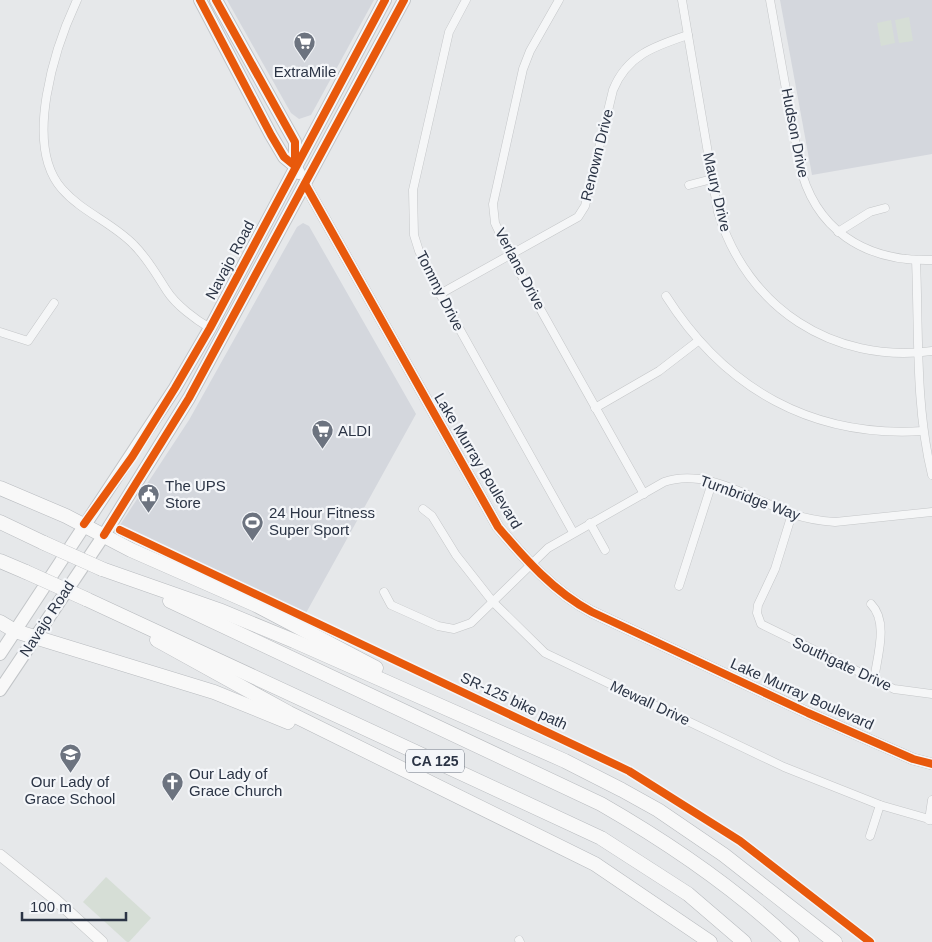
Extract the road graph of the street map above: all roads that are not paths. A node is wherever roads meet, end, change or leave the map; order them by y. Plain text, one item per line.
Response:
1 (77, 0) edge
2 (200, 0) edge
3 (216, 0) edge
4 (385, 0) edge
5 (399, 0) edge
6 (404, 0) edge
7 (466, 0) edge
8 (559, 0) edge
9 (682, 0) edge
10 (770, 0) edge
11 (386, 32) junction
12 (688, 36) junction
13 (295, 166) junction
14 (712, 179) junction
15 (305, 184) junction
16 (689, 184) dead end
17 (885, 208) dead end
18 (838, 232) junction
19 (249, 254) junction
20 (510, 255) junction
21 (916, 260) junction
22 (932, 260) edge
23 (440, 294) junction
24 (666, 296) dead end
25 (54, 303) dead end
26 (210, 328) junction
27 (0, 332) edge
28 (224, 334) junction
29 (698, 341) junction
30 (932, 351) edge
31 (919, 353) junction
32 (189, 398) junction
33 (595, 408) junction
34 (923, 431) junction
35 (932, 475) edge
36 (712, 482) junction
37 (0, 488) edge
38 (644, 494) junction
39 (424, 509) dead end
40 (932, 512) edge
41 (792, 514) junction
42 (0, 522) edge
43 (84, 524) junction
44 (590, 524) junction
45 (573, 532) junction
46 (104, 535) junction
47 (605, 550) dead end
48 (0, 560) edge
49 (532, 565) junction
50 (102, 569) junction
51 (679, 586) dead end
52 (384, 592) dead end
53 (493, 602) junction
54 (871, 604) dead end
55 (108, 610) junction
56 (0, 622) edge
57 (15, 632) junction
58 (36, 638) junction
59 (0, 654) edge
60 (874, 680) junction
61 (0, 690) edge
62 (932, 694) edge
63 (489, 728) junction
64 (932, 764) edge
65 (409, 772) junction
66 (932, 800) edge
67 (880, 805) junction
68 (931, 820) edge
69 (870, 836) dead end
70 (0, 855) edge
71 (779, 896) junction
72 (102, 942) edge
73 (710, 942) edge
74 (744, 942) edge
75 (792, 942) edge
76 (824, 942) edge
77 (835, 942) edge

1 - 26 street
2 - 13 main road, Lake Murray Boulevard
3 - 13 main road, Lake Murray Boulevard
4 - 13 main road, Navajo Road
5 - 11 main road
6 - 11 main road, Navajo Road
7 - 23 street, Tommy Drive
8 - 20 street, Verlane Drive
9 - 12 street, Maury Drive
10 - 18 street, Hudson Drive
11 - 15 main road, Navajo Road
12 - 14 street, Maury Drive
12 - 20 street, Renown Drive
13 - 15 main road, Lake Murray Boulevard
13 - 19 main road, Navajo Road
14 - 16 street
14 - 31 street, Maury Drive
15 - 28 main road, Navajo Road
15 - 49 main road, Lake Murray Boulevard
17 - 18 street
18 - 21 street, Hudson Drive
19 - 26 main road, Navajo Road
19 - 28 main road
20 - 23 street, Renown Drive
20 - 33 street, Verlane Drive
21 - 22 street, Hudson Drive
21 - 31 street
23 - 45 street, Tommy Drive
24 - 29 street
25 - 27 street
26 - 32 main road
26 - 43 main road, Navajo Road
28 - 32 main road, Navajo Road
29 - 33 street
29 - 34 street
30 - 31 street, Maury Drive
31 - 34 street
32 - 46 main road, Navajo Road
33 - 38 street, Verlane Drive
34 - 35 street
36 - 38 street, Turnbridge Way
36 - 41 street, Turnbridge Way
36 - 51 street
37 - 43 highway
38 - 44 street, Turnbridge Way
39 - 53 street, Mewall Drive
40 - 41 street, Turnbridge Way
41 - 60 street, Southgate Drive
42 - 50 highway, CA 125, bridge
43 - 46 highway
43 - 57 main road, Navajo Road
44 - 45 street, Turnbridge Way
44 - 47 street
45 - 49 street, Turnbridge Way
46 - 58 main road, Navajo Road
46 - 63 highway
48 - 55 highway, CA 125, bridge
49 - 53 street, Turnbridge Way
49 - 64 main road, Lake Murray Boulevard
50 - 63 highway
50 - 75 highway, CA 125
52 - 53 street, Turnbridge Way
53 - 67 street, Mewall Drive
54 - 60 street
55 - 65 highway
55 - 74 highway, CA 125
56 - 57 highway
57 - 58 highway
57 - 59 main road, Navajo Road
58 - 61 main road, Navajo Road
58 - 65 highway
60 - 62 street, Southgate Drive
63 - 71 highway
65 - 73 highway
66 - 68 street
67 - 68 street, Mewall Drive
67 - 69 street
70 - 72 main road
71 - 76 highway
71 - 77 highway

